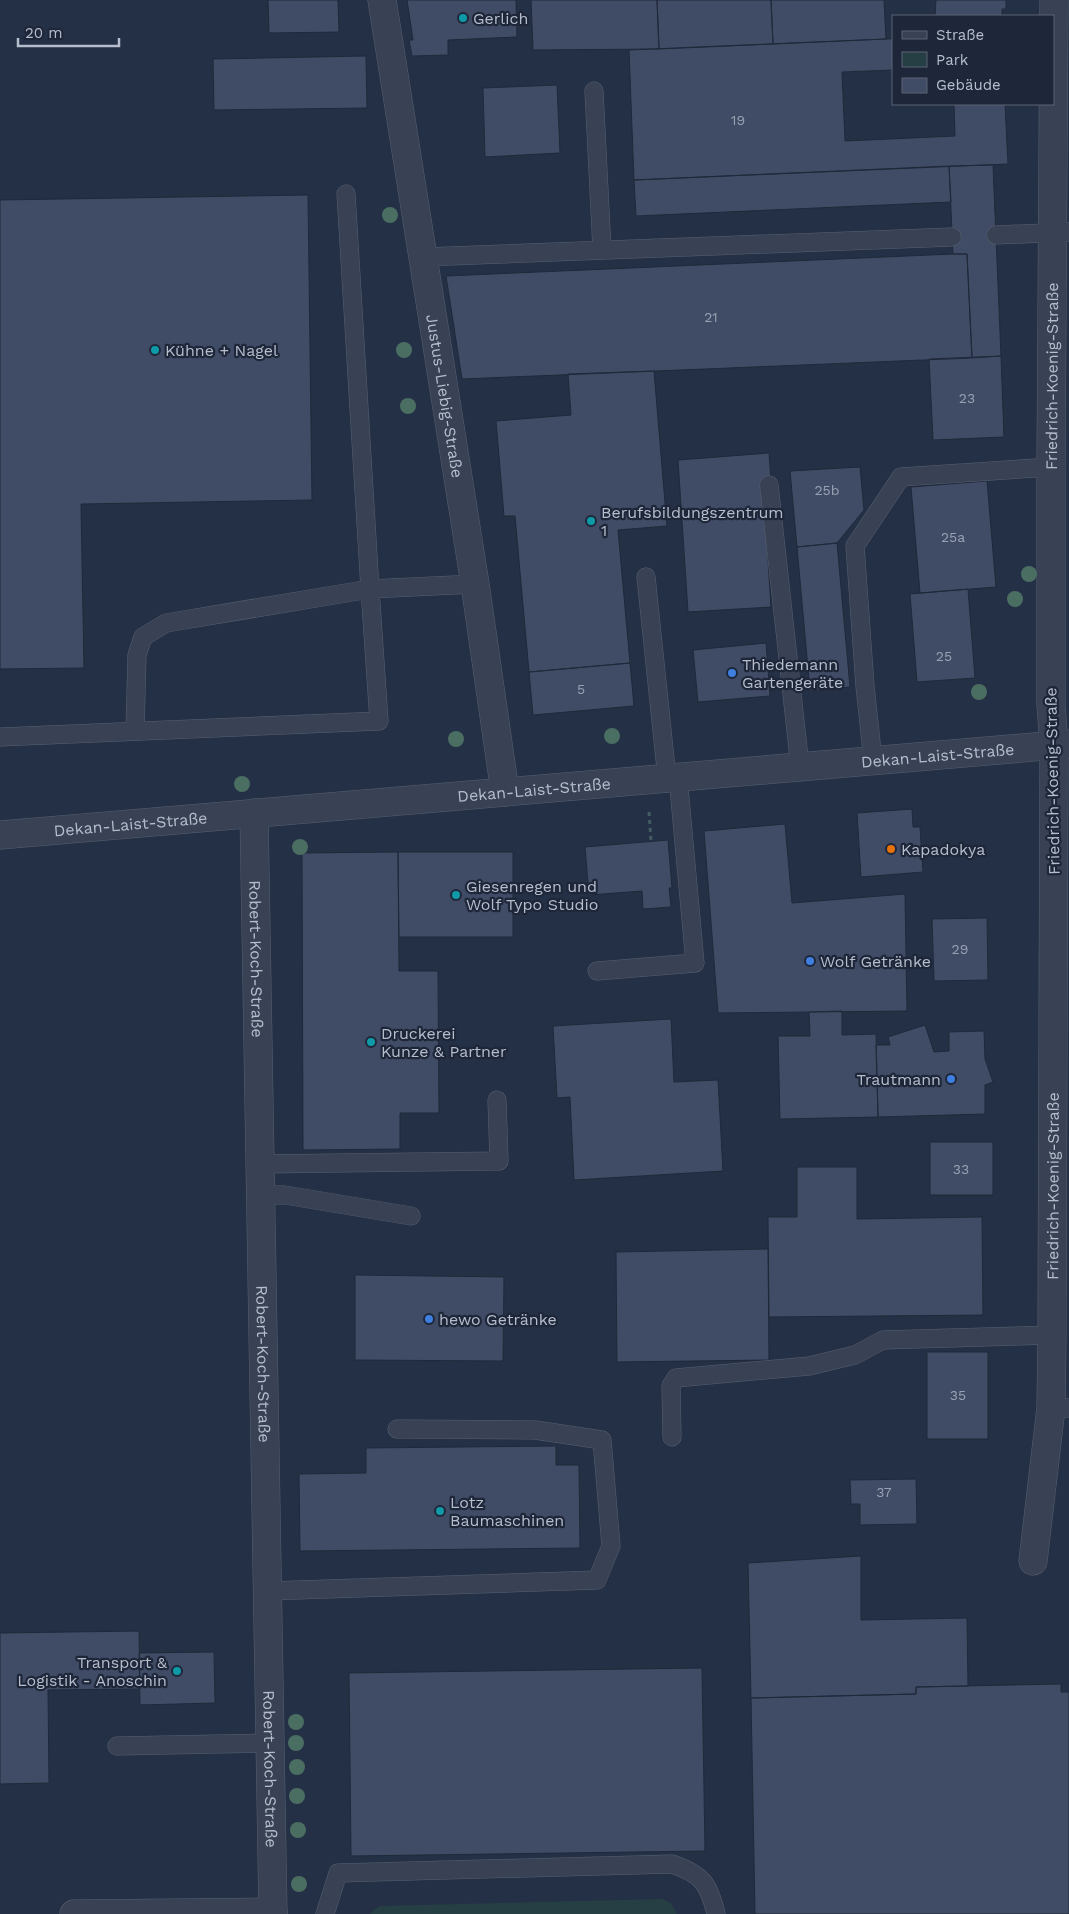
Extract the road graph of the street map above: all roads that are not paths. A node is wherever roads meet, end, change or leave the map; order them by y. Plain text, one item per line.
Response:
1 (382, 0) edge
2 (1054, 0) edge
3 (594, 91) dead end
4 (346, 194) dead end
5 (1061, 232) edge
6 (996, 235) dead end
7 (952, 237) dead end
8 (602, 250) junction
9 (423, 257) junction
10 (1051, 467) junction
11 (769, 485) dead end
12 (646, 577) dead end
13 (475, 584) junction
14 (370, 589) junction
15 (135, 731) junction
16 (0, 737) edge
17 (1062, 745) edge
18 (873, 761) junction
19 (800, 767) junction
20 (673, 778) junction
21 (505, 792) junction
22 (254, 813) junction
23 (0, 835) edge
24 (597, 971) dead end
25 (497, 1100) dead end
26 (260, 1164) junction
27 (260, 1195) junction
28 (411, 1216) dead end
29 (1052, 1334) junction
30 (1060, 1408) edge
31 (397, 1429) dead end
32 (672, 1437) dead end
33 (1033, 1561) dead end
34 (267, 1591) junction
35 (270, 1743) junction
36 (117, 1746) dead end
37 (273, 1913) edge
38 (74, 1914) edge
39 (325, 1914) edge
40 (716, 1914) edge

1 - 9 street, Justus-Liebig-Straße
2 - 5 street, Friedrich-Koenig-Straße
3 - 8 lane
4 - 14 lane
5 - 6 lane
5 - 10 street, Friedrich-Koenig-Straße
7 - 8 lane
8 - 9 lane
9 - 13 street, Justus-Liebig-Straße
10 - 17 street, Friedrich-Koenig-Straße
10 - 18 lane
11 - 19 lane
12 - 20 lane
13 - 14 lane
13 - 21 street, Justus-Liebig-Straße
14 - 15 lane
14 - 15 lane
15 - 16 lane
17 - 18 street, Dekan-Laist-Straße
17 - 29 street, Friedrich-Koenig-Straße
18 - 19 street, Dekan-Laist-Straße
19 - 20 street, Dekan-Laist-Straße
20 - 21 street, Dekan-Laist-Straße
20 - 24 lane
21 - 22 street, Dekan-Laist-Straße
22 - 23 street, Dekan-Laist-Straße
22 - 26 street, Robert-Koch-Straße
25 - 26 lane
26 - 27 street, Robert-Koch-Straße
27 - 28 lane
27 - 34 street, Robert-Koch-Straße
29 - 30 street, Friedrich-Koenig-Straße
29 - 32 lane
30 - 33 street, Friedrich-Koenig-Straße
31 - 34 lane
34 - 35 street, Robert-Koch-Straße
35 - 36 lane
35 - 37 street, Robert-Koch-Straße
37 - 38 street
39 - 40 lane

